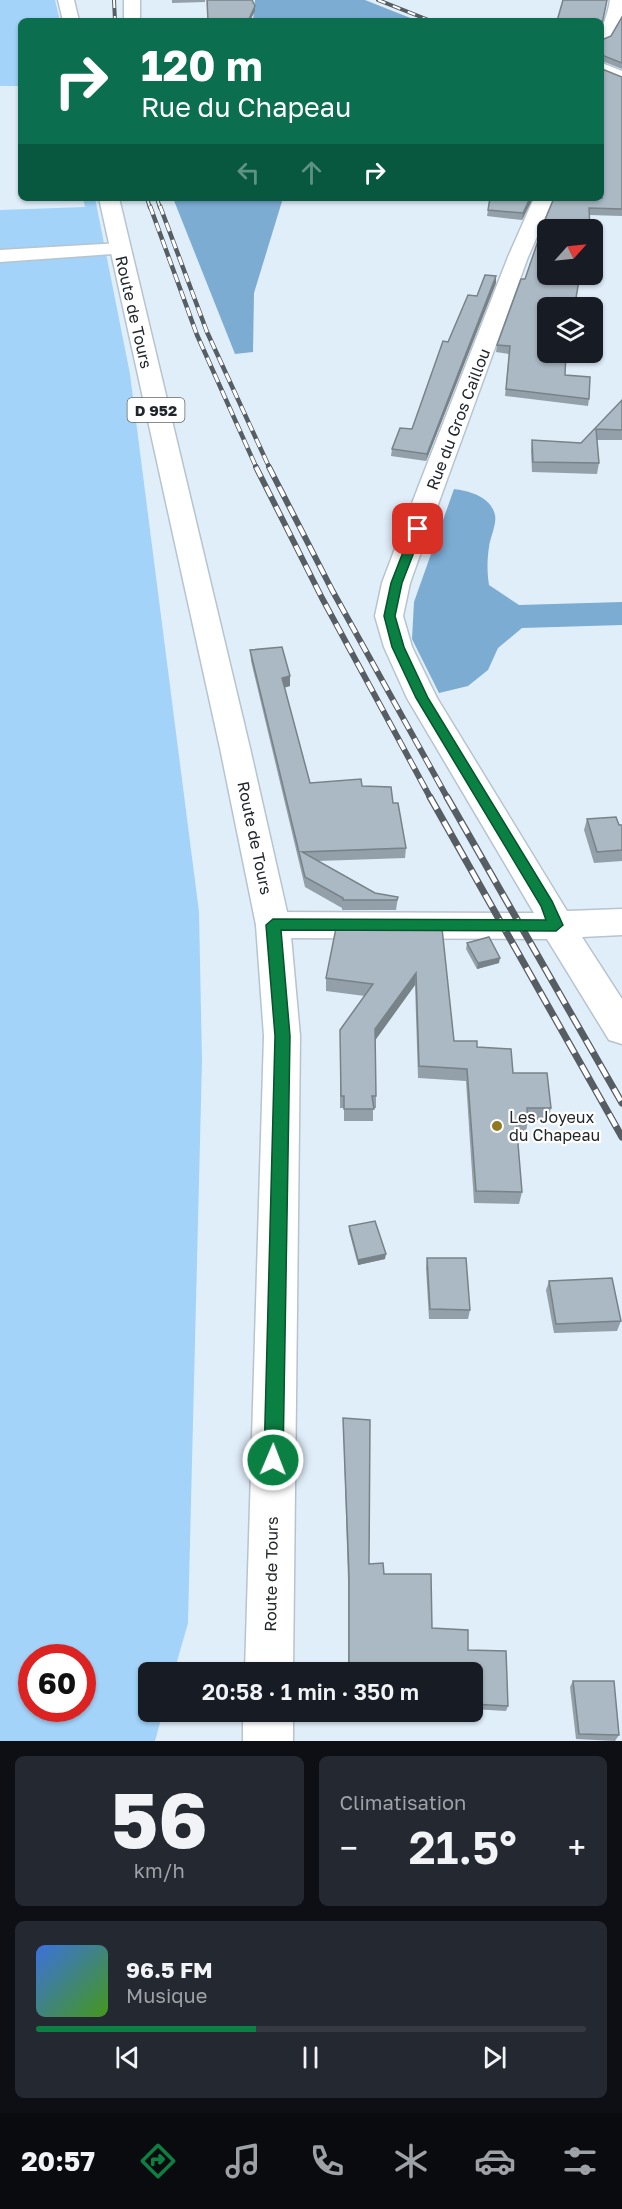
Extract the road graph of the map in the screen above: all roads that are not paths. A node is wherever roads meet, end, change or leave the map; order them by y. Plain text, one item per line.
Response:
1 (66, 0) edge
2 (132, 0) edge
3 (618, 0) edge
4 (70, 18) edge
5 (132, 18) edge
6 (604, 35) edge
7 (604, 69) edge
8 (622, 76) edge
9 (110, 201) edge
10 (543, 201) edge
11 (120, 249) junction
12 (0, 256) edge
13 (622, 922) edge
14 (273, 925) junction
15 (556, 925) junction
16 (622, 1029) edge
17 (269, 1662) edge
18 (268, 1722) edge
19 (268, 1741) edge

1 - 4 street
2 - 5 street
3 - 6 street
7 - 8 street
9 - 11 street, Route de Tours / D 952
10 - 15 street, Rue du Gros Caillou
11 - 12 street
11 - 14 street, Route de Tours / D 952
13 - 15 street
14 - 15 street
14 - 17 street, Route de Tours / D 952
15 - 16 street, Rue du Gros Caillou
18 - 19 street

